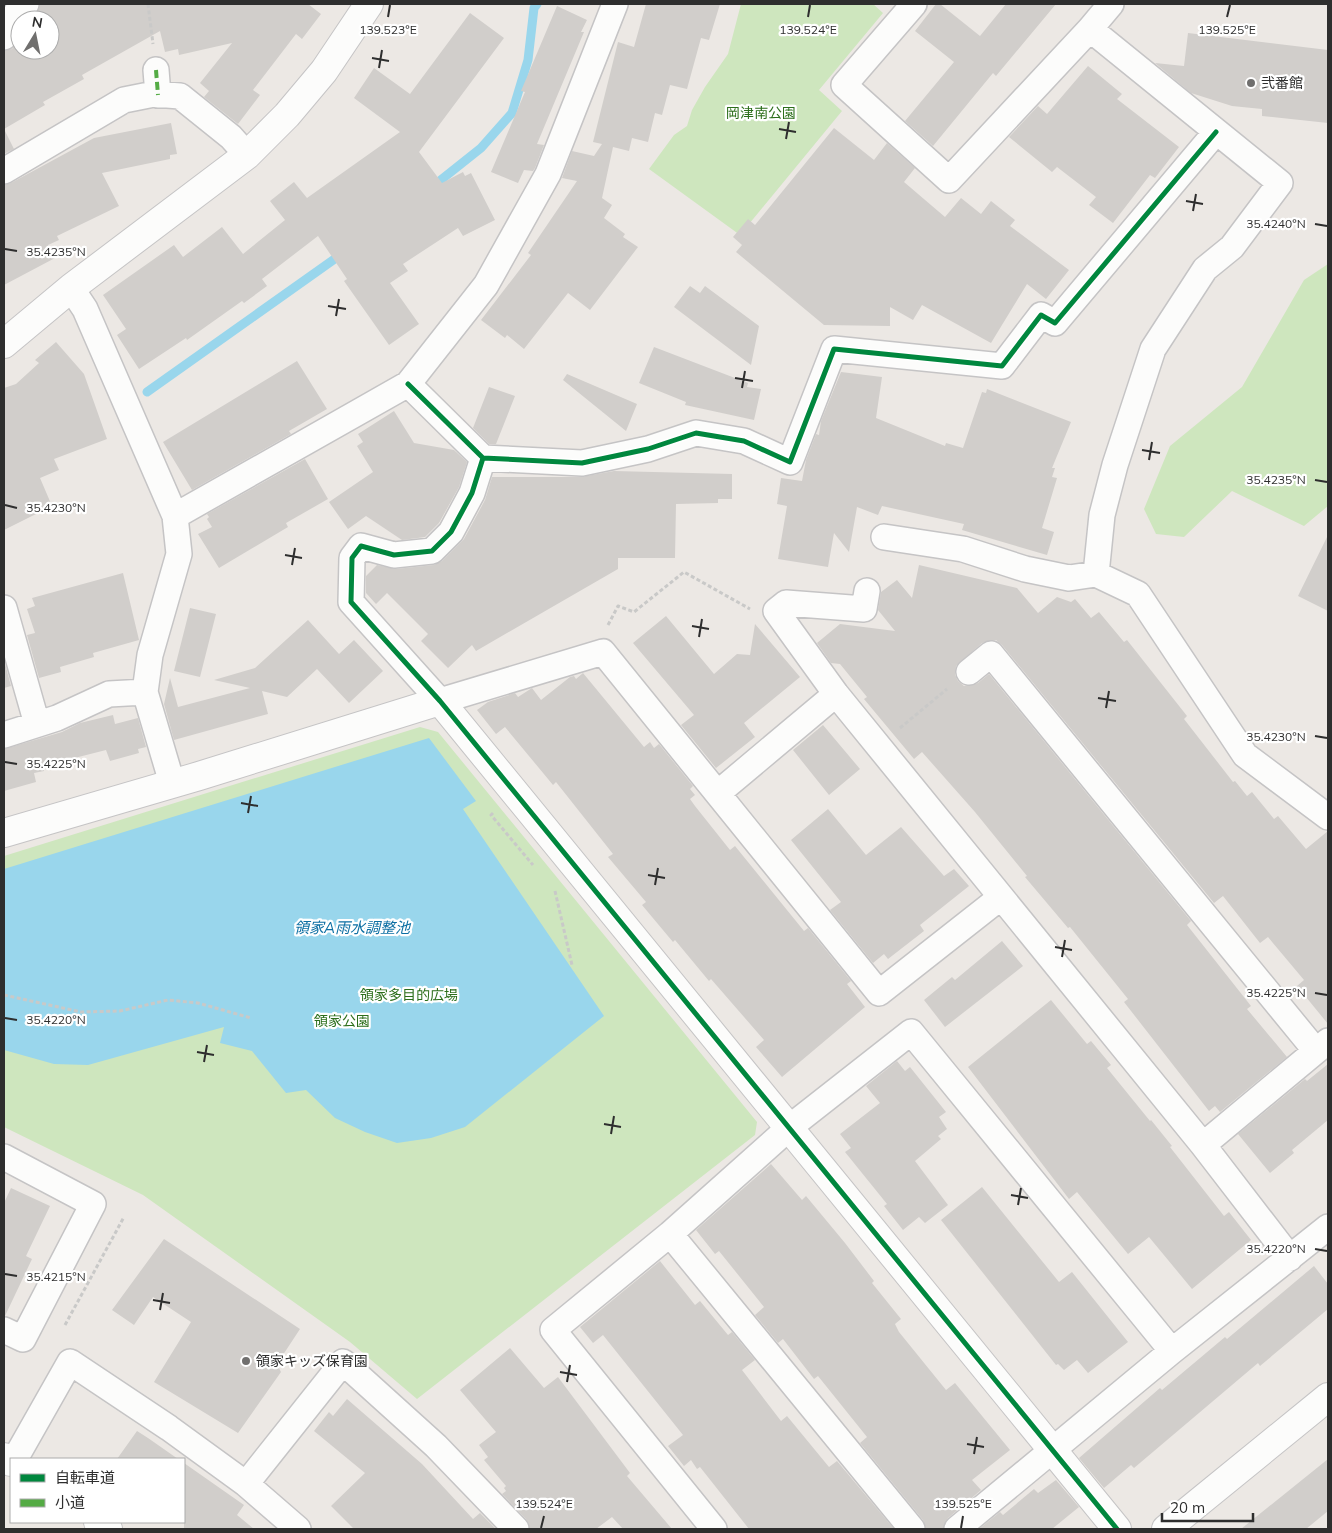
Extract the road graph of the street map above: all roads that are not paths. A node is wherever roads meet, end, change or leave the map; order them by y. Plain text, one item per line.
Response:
1 (26, 4) edge
2 (369, 4) edge
3 (615, 4) edge
4 (914, 4) edge
5 (1111, 4) edge
6 (1090, 29) junction
7 (4, 36) edge
8 (156, 70) road end
9 (158, 94) junction
10 (1216, 132) junction
11 (247, 155) junction
12 (4, 171) edge
13 (71, 288) junction
14 (4, 344) edge
15 (408, 384) junction
16 (483, 458) junction
17 (175, 516) junction
18 (884, 537) dead end
19 (1096, 574) junction
20 (867, 591) dead end
21 (4, 608) edge
22 (968, 672) road end
23 (145, 692) junction
24 (836, 694) junction
25 (440, 700) junction
26 (37, 724) junction
27 (4, 735) edge
28 (172, 783) junction
29 (718, 792) junction
30 (1328, 817) edge
31 (4, 833) edge
32 (1001, 897) junction
33 (1322, 1046) edge
34 (790, 1127) junction
35 (1203, 1145) junction
36 (4, 1157) edge
37 (1328, 1226) edge
38 (670, 1234) junction
39 (1290, 1258) junction
40 (4, 1330) edge
41 (1172, 1351) junction
42 (1328, 1397) edge
43 (1053, 1448) junction
44 (16, 1458) edge
45 (10, 1466) edge
46 (4, 1478) edge
47 (246, 1484) junction
48 (298, 1529) edge
49 (516, 1529) edge
50 (714, 1529) edge
51 (912, 1529) edge
52 (956, 1529) edge
53 (1117, 1529) edge
54 (1166, 1529) edge

1 - 7 street
2 - 11 street
3 - 15 street
4 - 6 street
5 - 6 street
6 - 10 street
8 - 9 street
9 - 11 street
9 - 12 street
10 - 16 street
10 - 19 street
11 - 13 street
13 - 14 street
13 - 17 street
15 - 16 street
15 - 17 street
16 - 25 street
17 - 23 street
18 - 19 street
19 - 30 street
20 - 24 street
21 - 26 street
22 - 33 street
23 - 26 street
23 - 28 street
24 - 29 street
24 - 32 street
25 - 28 street
25 - 29 street
25 - 34 street
26 - 27 street
28 - 31 street
29 - 32 street
32 - 35 street
33 - 35 street
34 - 38 street
34 - 41 street
34 - 43 street
35 - 39 street
36 - 40 street
37 - 39 street
38 - 50 street
38 - 51 street
39 - 41 street
41 - 43 street
42 - 54 street
43 - 52 street
43 - 53 street
44 - 47 street
45 - 46 street
47 - 48 street
47 - 49 street

